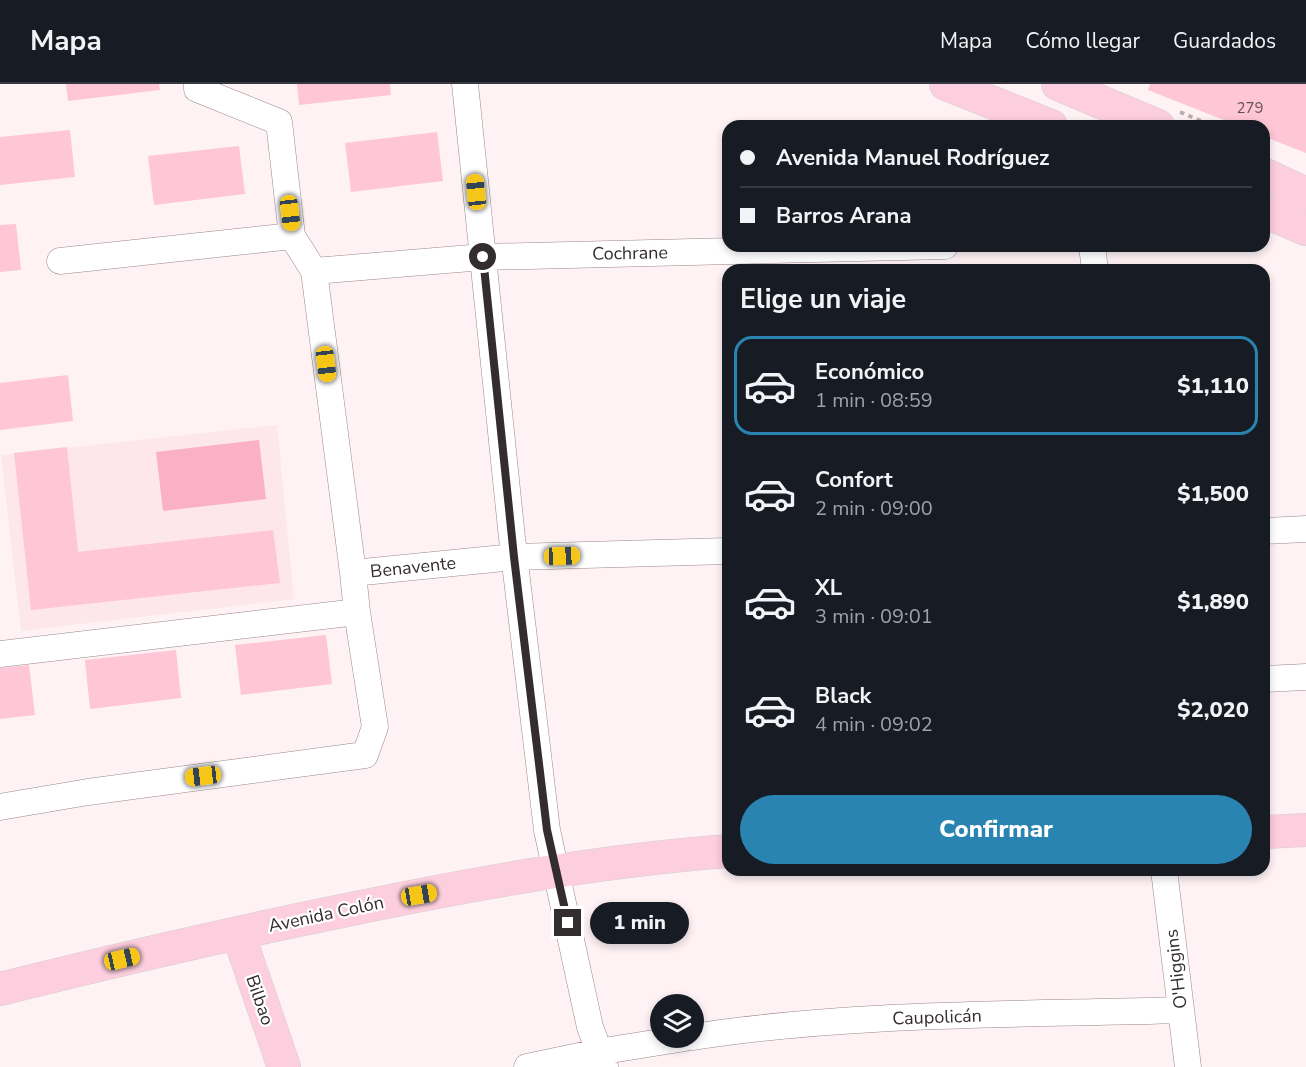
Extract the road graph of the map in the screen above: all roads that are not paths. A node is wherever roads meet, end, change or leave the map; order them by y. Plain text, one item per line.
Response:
1 (196, 84) edge
2 (465, 84) edge
3 (946, 84) edge
4 (1058, 84) edge
5 (1096, 91) edge
6 (1036, 120) edge
7 (1147, 120) edge
8 (1270, 177) edge
9 (1306, 194) edge
10 (1270, 214) edge
11 (1306, 229) edge
12 (292, 236) junction
13 (722, 251) edge
14 (483, 257) junction
15 (60, 261) dead end
16 (314, 271) junction
17 (1306, 529) edge
18 (1270, 531) edge
19 (722, 551) edge
20 (514, 557) junction
21 (353, 573) junction
22 (357, 612) junction
23 (0, 654) edge
24 (1306, 677) edge
25 (1270, 679) edge
26 (0, 807) edge
27 (1306, 830) edge
28 (1270, 832) edge
29 (722, 851) edge
30 (556, 871) junction
31 (1165, 876) edge
32 (238, 933) junction
33 (0, 989) edge
34 (1181, 1011) junction
35 (704, 1036) edge
36 (650, 1047) edge
37 (602, 1060) edge
38 (284, 1067) edge
39 (526, 1067) edge
40 (1188, 1067) edge

1 - 12 street
2 - 14 street
3 - 6 main road
4 - 5 main road
5 - 7 main road
8 - 9 main road
10 - 11 main road
12 - 15 street
12 - 16 street
13 - 14 street, Cochrane
14 - 16 street, Cochrane
14 - 20 street
16 - 21 street
17 - 18 street
19 - 20 street, Benavente
20 - 21 street, Benavente
20 - 30 street
21 - 22 street, Benavente
22 - 23 street
22 - 26 street, Benavente
24 - 25 street
27 - 28 main road
29 - 30 main road, Avenida Colón
30 - 32 main road, Avenida Colón
30 - 37 street
31 - 34 street, O'Higgins
32 - 33 main road, Avenida Colón
32 - 38 main road, Bilbao
34 - 35 street, Caupolicán
34 - 40 street, O'Higgins
36 - 37 street
37 - 39 street

